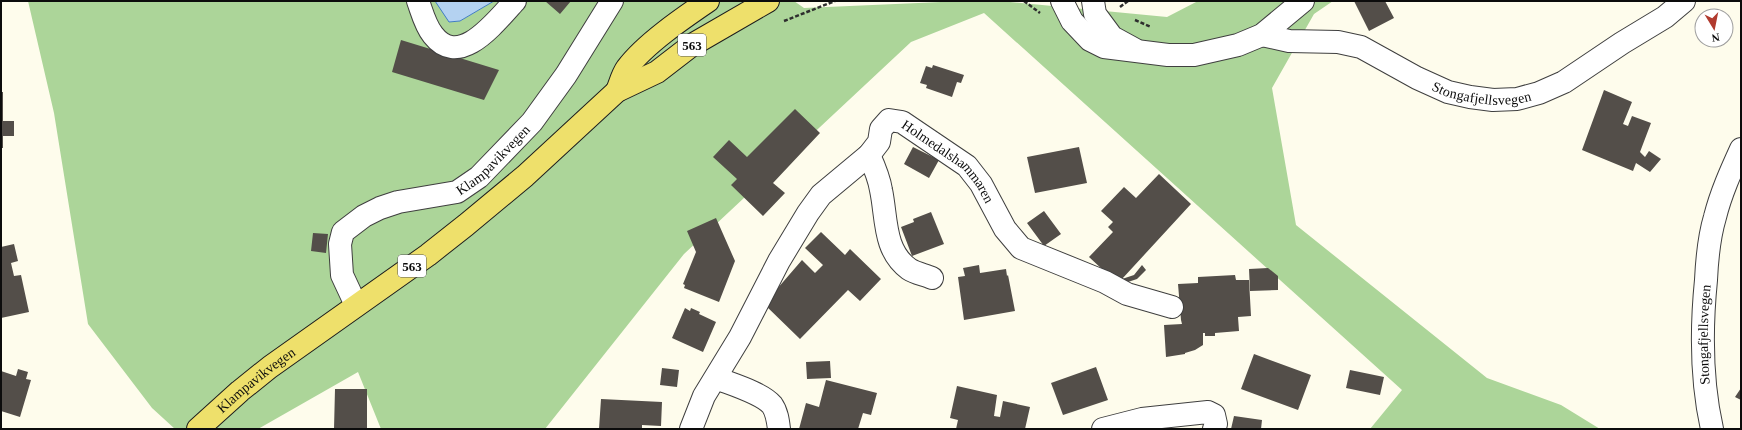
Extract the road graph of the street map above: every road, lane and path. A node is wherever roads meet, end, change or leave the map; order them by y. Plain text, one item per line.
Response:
1 (418, 1) edge
2 (515, 1) edge
3 (612, 1) edge
4 (708, 1) edge
5 (768, 1) edge
6 (1062, 1) edge
7 (1093, 1) edge
8 (1303, 1) edge
9 (1684, 1) edge
10 (1120, 7) dead end
11 (1123, 11) dead end
12 (1133, 19) dead end
13 (1153, 28) dead end
14 (1262, 35) junction
15 (1139, 51) junction
16 (617, 91) junction
17 (1741, 149) edge
18 (869, 155) junction
19 (932, 278) dead end
20 (356, 305) junction
21 (1172, 307) dead end
22 (716, 378) junction
23 (198, 429) edge
24 (691, 429) edge
25 (779, 429) edge
26 (1103, 429) edge
27 (1214, 429) edge
28 (1712, 429) edge

1 - 2 street
3 - 20 street, Klampavikvegen
4 - 16 main road, Klampavikvegen / 563
5 - 16 main road, Klampavikvegen / 563
6 - 15 street
7 - 15 street
8 - 14 street
9 - 14 street, Stongafjellsvegen
10 - 11 path
12 - 13 path
14 - 15 street
16 - 20 main road, Klampavikvegen / 563
17 - 28 street, Stongafjellsvegen
18 - 19 street
18 - 21 street, Holmedalshammaren
18 - 22 street, Holmedalshammaren
20 - 23 main road, Klampavikvegen / 563
22 - 24 street, Holmedalshammaren
22 - 25 street
26 - 27 street

